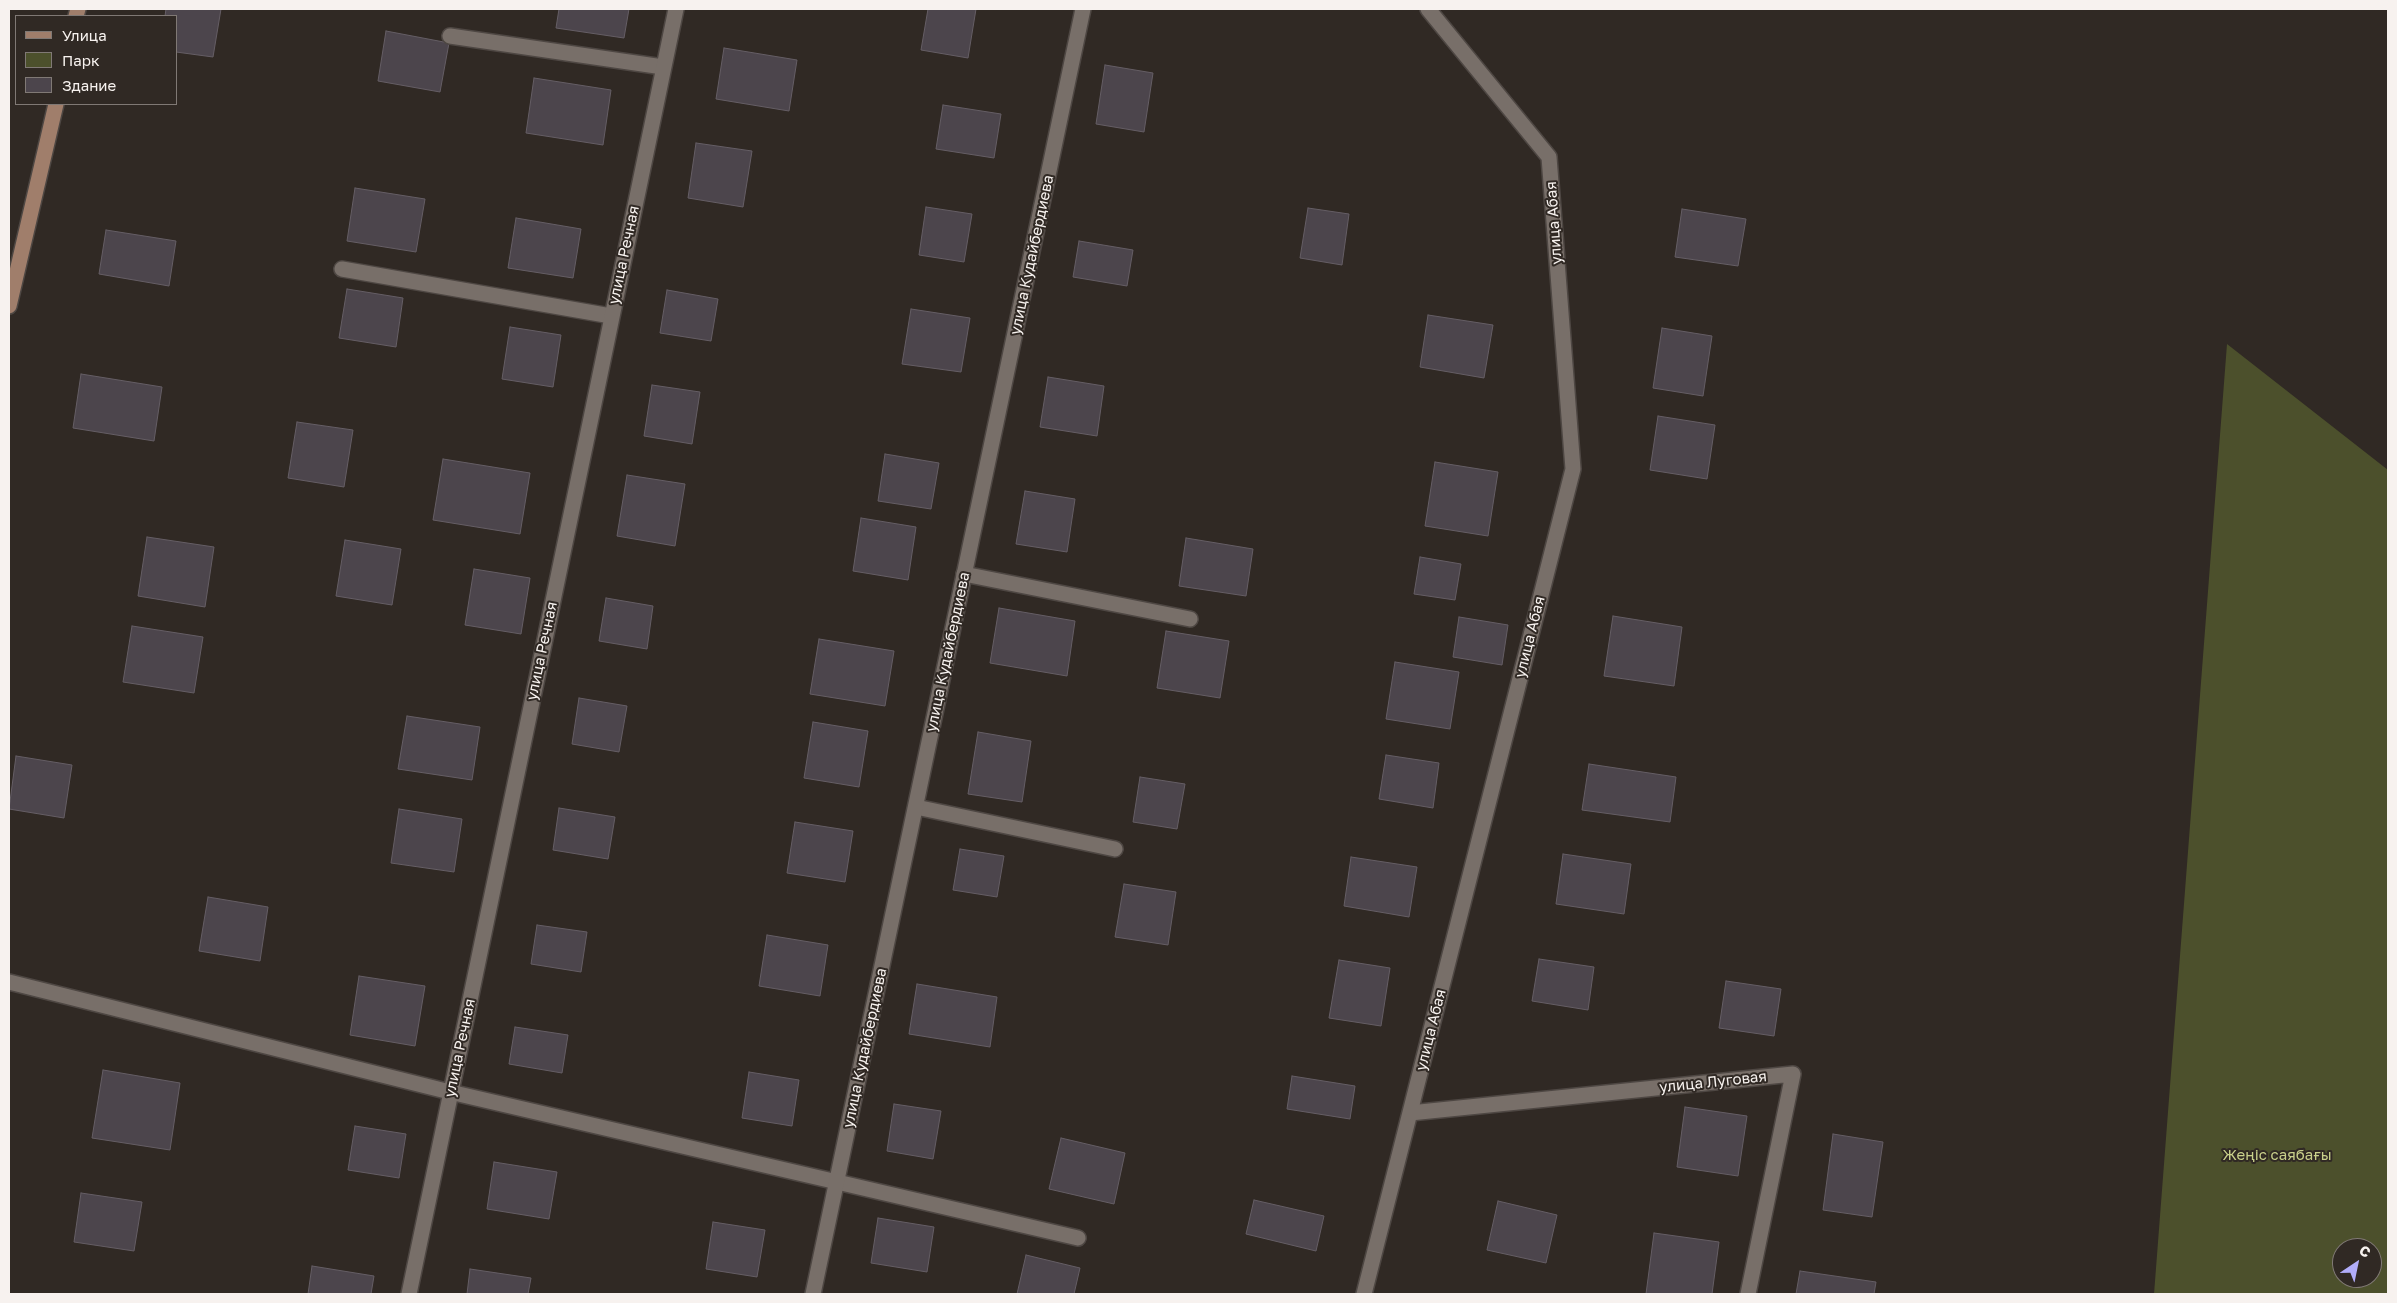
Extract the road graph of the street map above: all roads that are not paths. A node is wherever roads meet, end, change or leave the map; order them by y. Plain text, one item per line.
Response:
1 (676, 9) edge
2 (1083, 9) edge
3 (1428, 9) edge
4 (450, 36) dead end
5 (663, 67) junction
6 (56, 105) edge
7 (342, 269) dead end
8 (9, 306) edge
9 (611, 316) junction
10 (964, 574) junction
11 (1190, 619) dead end
12 (916, 807) junction
13 (1115, 849) dead end
14 (9, 982) edge
15 (450, 1092) junction
16 (1410, 1113) junction
17 (836, 1182) junction
18 (1078, 1238) dead end
19 (409, 1294) edge
20 (813, 1294) edge
21 (1364, 1294) edge
22 (1748, 1294) edge

1 - 5 street, улица Речная
2 - 10 street, улица Кудайбердиева
3 - 16 street, улица Абая
4 - 5 street
5 - 9 street, улица Речная
6 - 8 street
7 - 9 street
9 - 15 street, улица Речная
10 - 11 street
10 - 12 street, улица Кудайбердиева
12 - 13 street
12 - 17 street, улица Кудайбердиева
14 - 15 street
15 - 17 street
15 - 19 street, улица Речная
16 - 21 street, улица Абая
16 - 22 street, улица Луговая
17 - 18 street
17 - 20 street, улица Кудайбердиева

